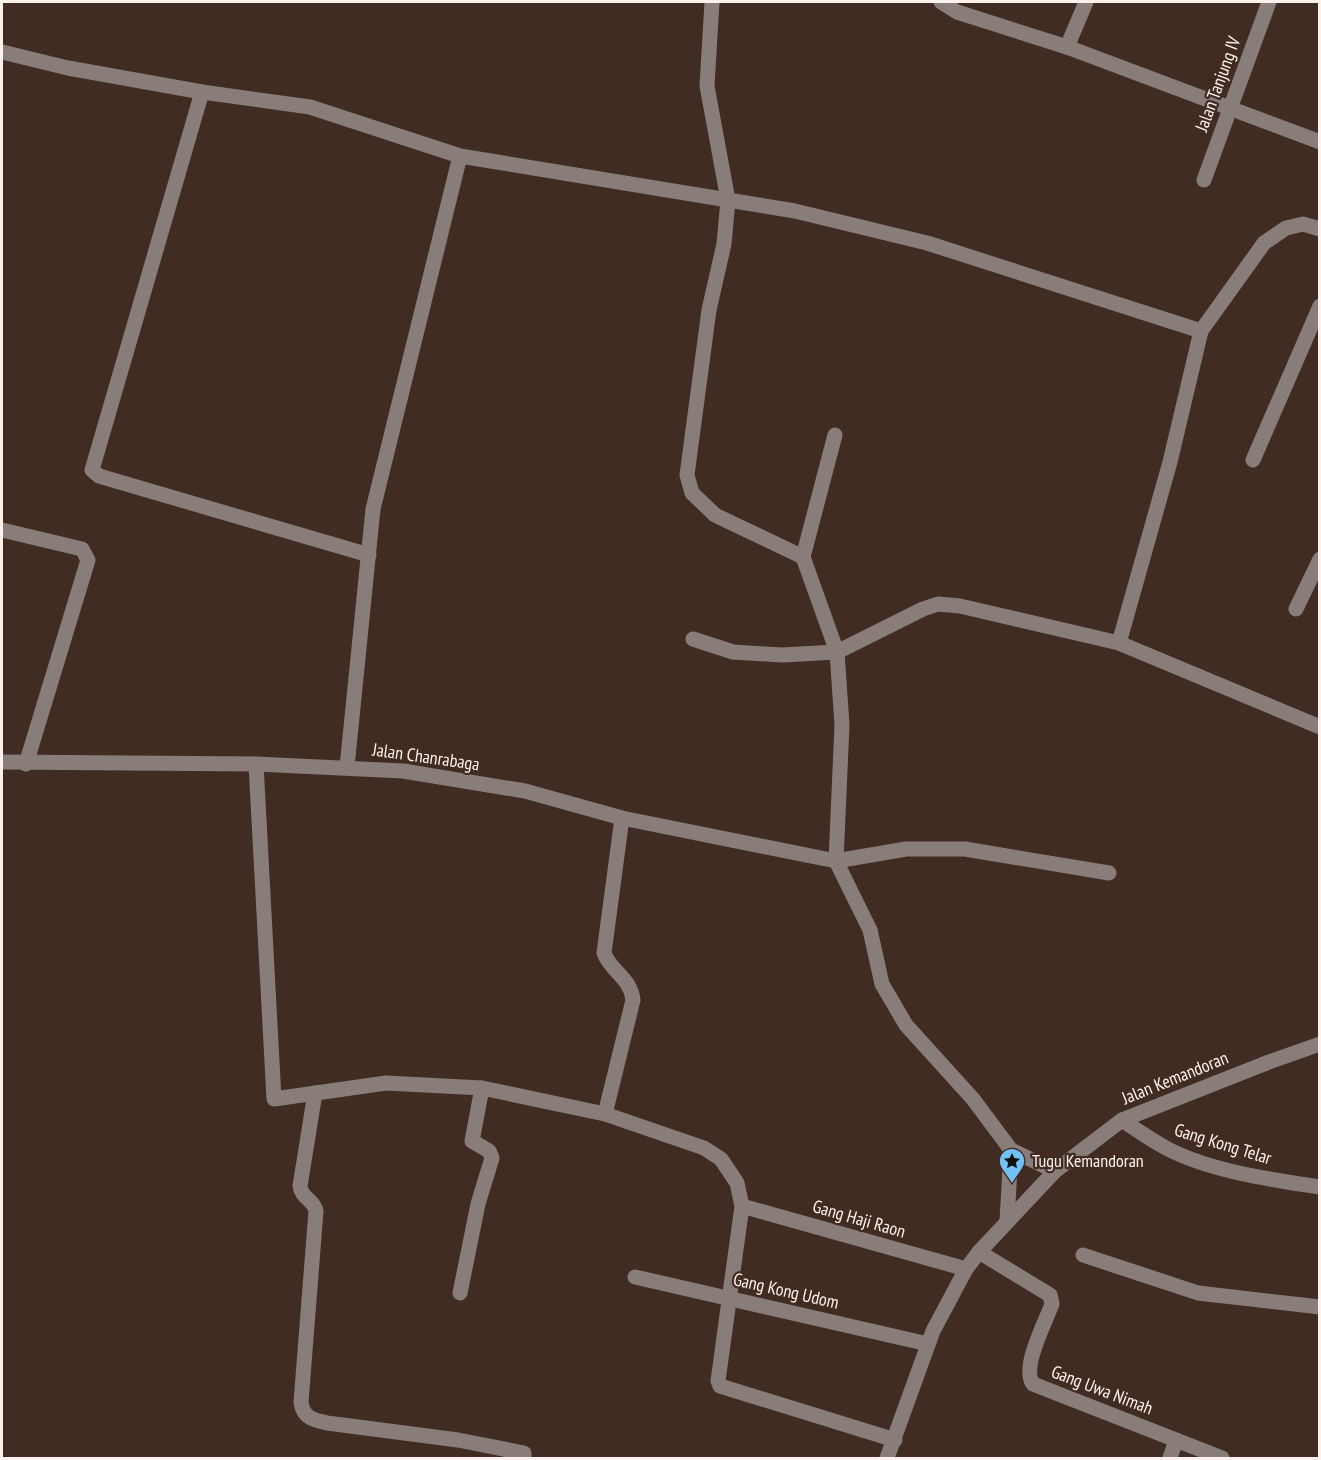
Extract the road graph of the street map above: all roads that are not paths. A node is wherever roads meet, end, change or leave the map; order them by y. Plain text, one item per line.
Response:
1 (712, 2) edge
2 (940, 2) edge
3 (1086, 2) edge
4 (1269, 2) edge
5 (1067, 47) junction
6 (2, 52) edge
7 (202, 92) junction
8 (1229, 109) junction
9 (1320, 142) edge
10 (460, 156) junction
11 (1204, 180) dead end
12 (728, 200) junction
13 (1320, 229) edge
14 (1320, 306) edge
15 (1201, 331) junction
16 (835, 435) dead end
17 (1253, 460) dead end
18 (2, 530) edge
19 (369, 555) junction
20 (803, 557) junction
21 (1320, 559) edge
22 (1316, 576) edge
23 (1296, 609) dead end
24 (693, 639) dead end
25 (1119, 643) junction
26 (837, 652) junction
27 (1320, 727) edge
28 (2, 762) edge
29 (26, 764) junction
30 (256, 764) junction
31 (346, 767) junction
32 (622, 818) junction
33 (837, 861) junction
34 (1109, 873) dead end
35 (1320, 1044) edge
36 (482, 1088) junction
37 (315, 1093) junction
38 (605, 1114) junction
39 (1122, 1120) junction
40 (1011, 1150) junction
41 (1054, 1171) junction
42 (1320, 1187) edge
43 (742, 1206) junction
44 (1007, 1221) junction
45 (979, 1252) junction
46 (1083, 1255) dead end
47 (966, 1269) junction
48 (634, 1277) dead end
49 (460, 1293) dead end
50 (731, 1298) junction
51 (1320, 1307) edge
52 (928, 1344) junction
53 (895, 1440) junction
54 (1176, 1440) junction
55 (524, 1458) edge
56 (887, 1458) edge
57 (1170, 1458) edge
58 (1222, 1458) edge

1 - 12 street
2 - 5 street
3 - 5 street
4 - 8 street, Jalan Tanjung IV
5 - 8 street
6 - 7 street
7 - 10 street
7 - 19 street
8 - 9 street
8 - 11 street, Jalan Tanjung IV
10 - 12 street
10 - 19 street
12 - 15 street
12 - 20 street
13 - 15 street
14 - 17 street
15 - 25 street
16 - 20 street
18 - 29 street
19 - 31 street
20 - 26 street
21 - 22 street
22 - 23 street
24 - 26 street
25 - 26 street
25 - 27 street
26 - 33 street
28 - 29 street, Jalan Chanrabaga
29 - 30 street, Jalan Chanrabaga
30 - 31 street, Jalan Chanrabaga
30 - 37 street
31 - 32 street, Jalan Chanrabaga
32 - 33 street, Jalan Chanrabaga
32 - 38 street
33 - 34 street
33 - 40 street
35 - 39 street, Jalan Kemandoran
36 - 37 street
36 - 38 street
36 - 49 street
37 - 55 street
38 - 43 street
39 - 41 street, Jalan Kemandoran
39 - 42 street, Gang Kong Telar
40 - 41 street
40 - 44 street
41 - 44 street, Jalan Kemandoran
43 - 47 street, Gang Haji Raon
43 - 50 street
44 - 45 street, Jalan Kemandoran
45 - 47 street, Jalan Kemandoran
45 - 54 street, Gang Uwa Nimah
46 - 51 street
47 - 52 street, Jalan Kemandoran
48 - 50 street, Gang Kong Udom
50 - 52 street, Gang Kong Udom
50 - 53 street
52 - 53 street, Jalan Kemandoran
53 - 56 street, Jalan Kemandoran
54 - 57 street
54 - 58 street, Gang Uwa Nimah

